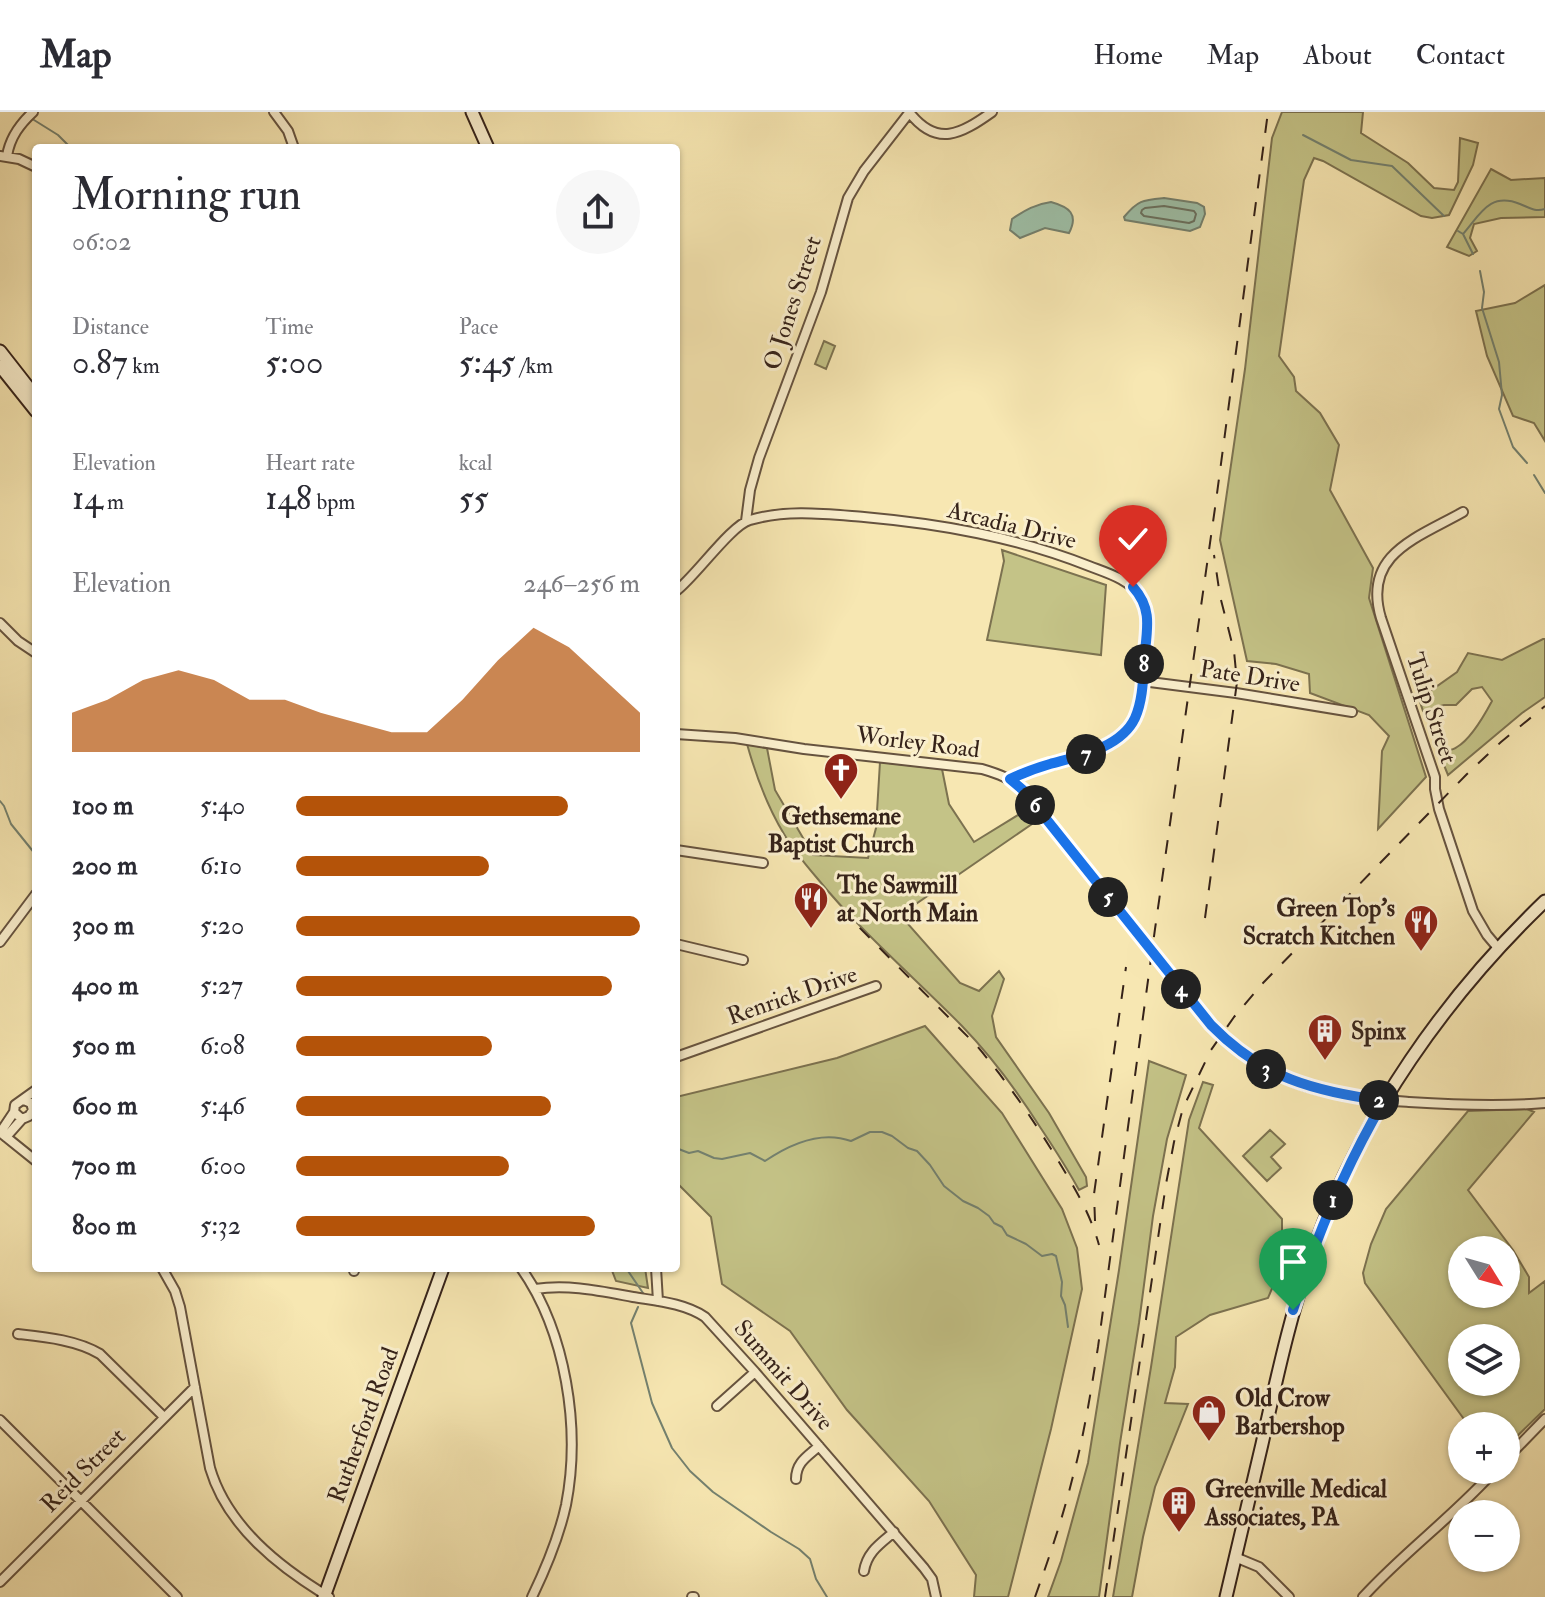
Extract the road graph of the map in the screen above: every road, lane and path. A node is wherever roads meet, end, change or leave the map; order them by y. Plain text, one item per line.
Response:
1 (33, 112) edge
2 (274, 112) edge
3 (472, 112) edge
4 (909, 112) edge
5 (992, 112) edge
6 (293, 144) edge
7 (486, 144) edge
8 (4, 156) edge
9 (32, 166) edge
10 (0, 351) edge
11 (0, 366) edge
12 (30, 394) edge
13 (1463, 512) dead end
14 (746, 521) junction
15 (680, 587) edge
16 (0, 623) edge
17 (32, 650) edge
18 (1142, 681) junction
19 (1352, 712) dead end
20 (680, 734) edge
21 (1010, 779) junction
22 (680, 851) edge
23 (763, 863) dead end
24 (32, 899) edge
25 (1545, 901) edge
26 (0, 942) edge
27 (680, 945) edge
28 (1498, 948) junction
29 (743, 960) dead end
30 (876, 986) dead end
31 (680, 1056) edge
32 (32, 1093) edge
33 (24, 1100) junction
34 (1384, 1101) junction
35 (32, 1103) edge
36 (1544, 1105) edge
37 (32, 1109) edge
38 (14, 1112) junction
39 (22, 1119) junction
40 (2, 1134) edge
41 (32, 1158) edge
42 (164, 1272) edge
43 (442, 1272) edge
44 (524, 1272) edge
45 (656, 1272) edge
46 (535, 1289) junction
47 (658, 1301) junction
48 (18, 1334) dead end
49 (755, 1372) junction
50 (195, 1387) junction
51 (717, 1406) dead end
52 (164, 1417) junction
53 (1545, 1419) edge
54 (0, 1420) edge
55 (1520, 1445) edge
56 (819, 1446) junction
57 (796, 1479) dead end
58 (1482, 1484) edge
59 (80, 1501) junction
60 (894, 1532) junction
61 (1235, 1557) junction
62 (864, 1571) dead end
63 (0, 1582) edge
64 (326, 1596) edge
65 (177, 1597) edge
66 (532, 1597) edge
67 (936, 1597) edge
68 (1226, 1597) edge
69 (1289, 1597) edge
70 (1363, 1597) edge

1 - 8 street
2 - 6 street
3 - 7 main road
4 - 5 street
4 - 14 street, O Jones Street
8 - 9 street
10 - 12 main road
11 - 12 main road
13 - 28 street, Tulip Street
14 - 15 street
14 - 18 street, Arcadia Drive
16 - 17 street
18 - 19 street, Pate Drive
18 - 21 street, Arcadia Drive
20 - 21 street, Worley Road
21 - 34 street, Worley Road, bridge
22 - 23 street
24 - 26 street
25 - 28 main road
27 - 29 street
28 - 34 main road
30 - 31 street, Renrick Drive
32 - 33 street
33 - 35 street
33 - 38 street
34 - 36 street, Worley Road
34 - 61 main road
37 - 39 street
38 - 39 street
38 - 40 street
39 - 40 street
40 - 41 street
42 - 50 street
43 - 64 main road, Rutherford Road
44 - 46 street
45 - 47 street
46 - 47 street, Summit Drive
46 - 66 street
47 - 49 street, Summit Drive
48 - 52 street
49 - 51 street
49 - 56 street, Summit Drive
50 - 52 street, Reid Street
50 - 64 street
52 - 59 street, Reid Street
53 - 55 street
54 - 59 street
56 - 57 street
56 - 60 street, Summit Drive
58 - 70 street
59 - 63 street, Reid Street
59 - 65 street
60 - 62 street
60 - 67 street, Summit Drive
61 - 68 main road
61 - 69 street

